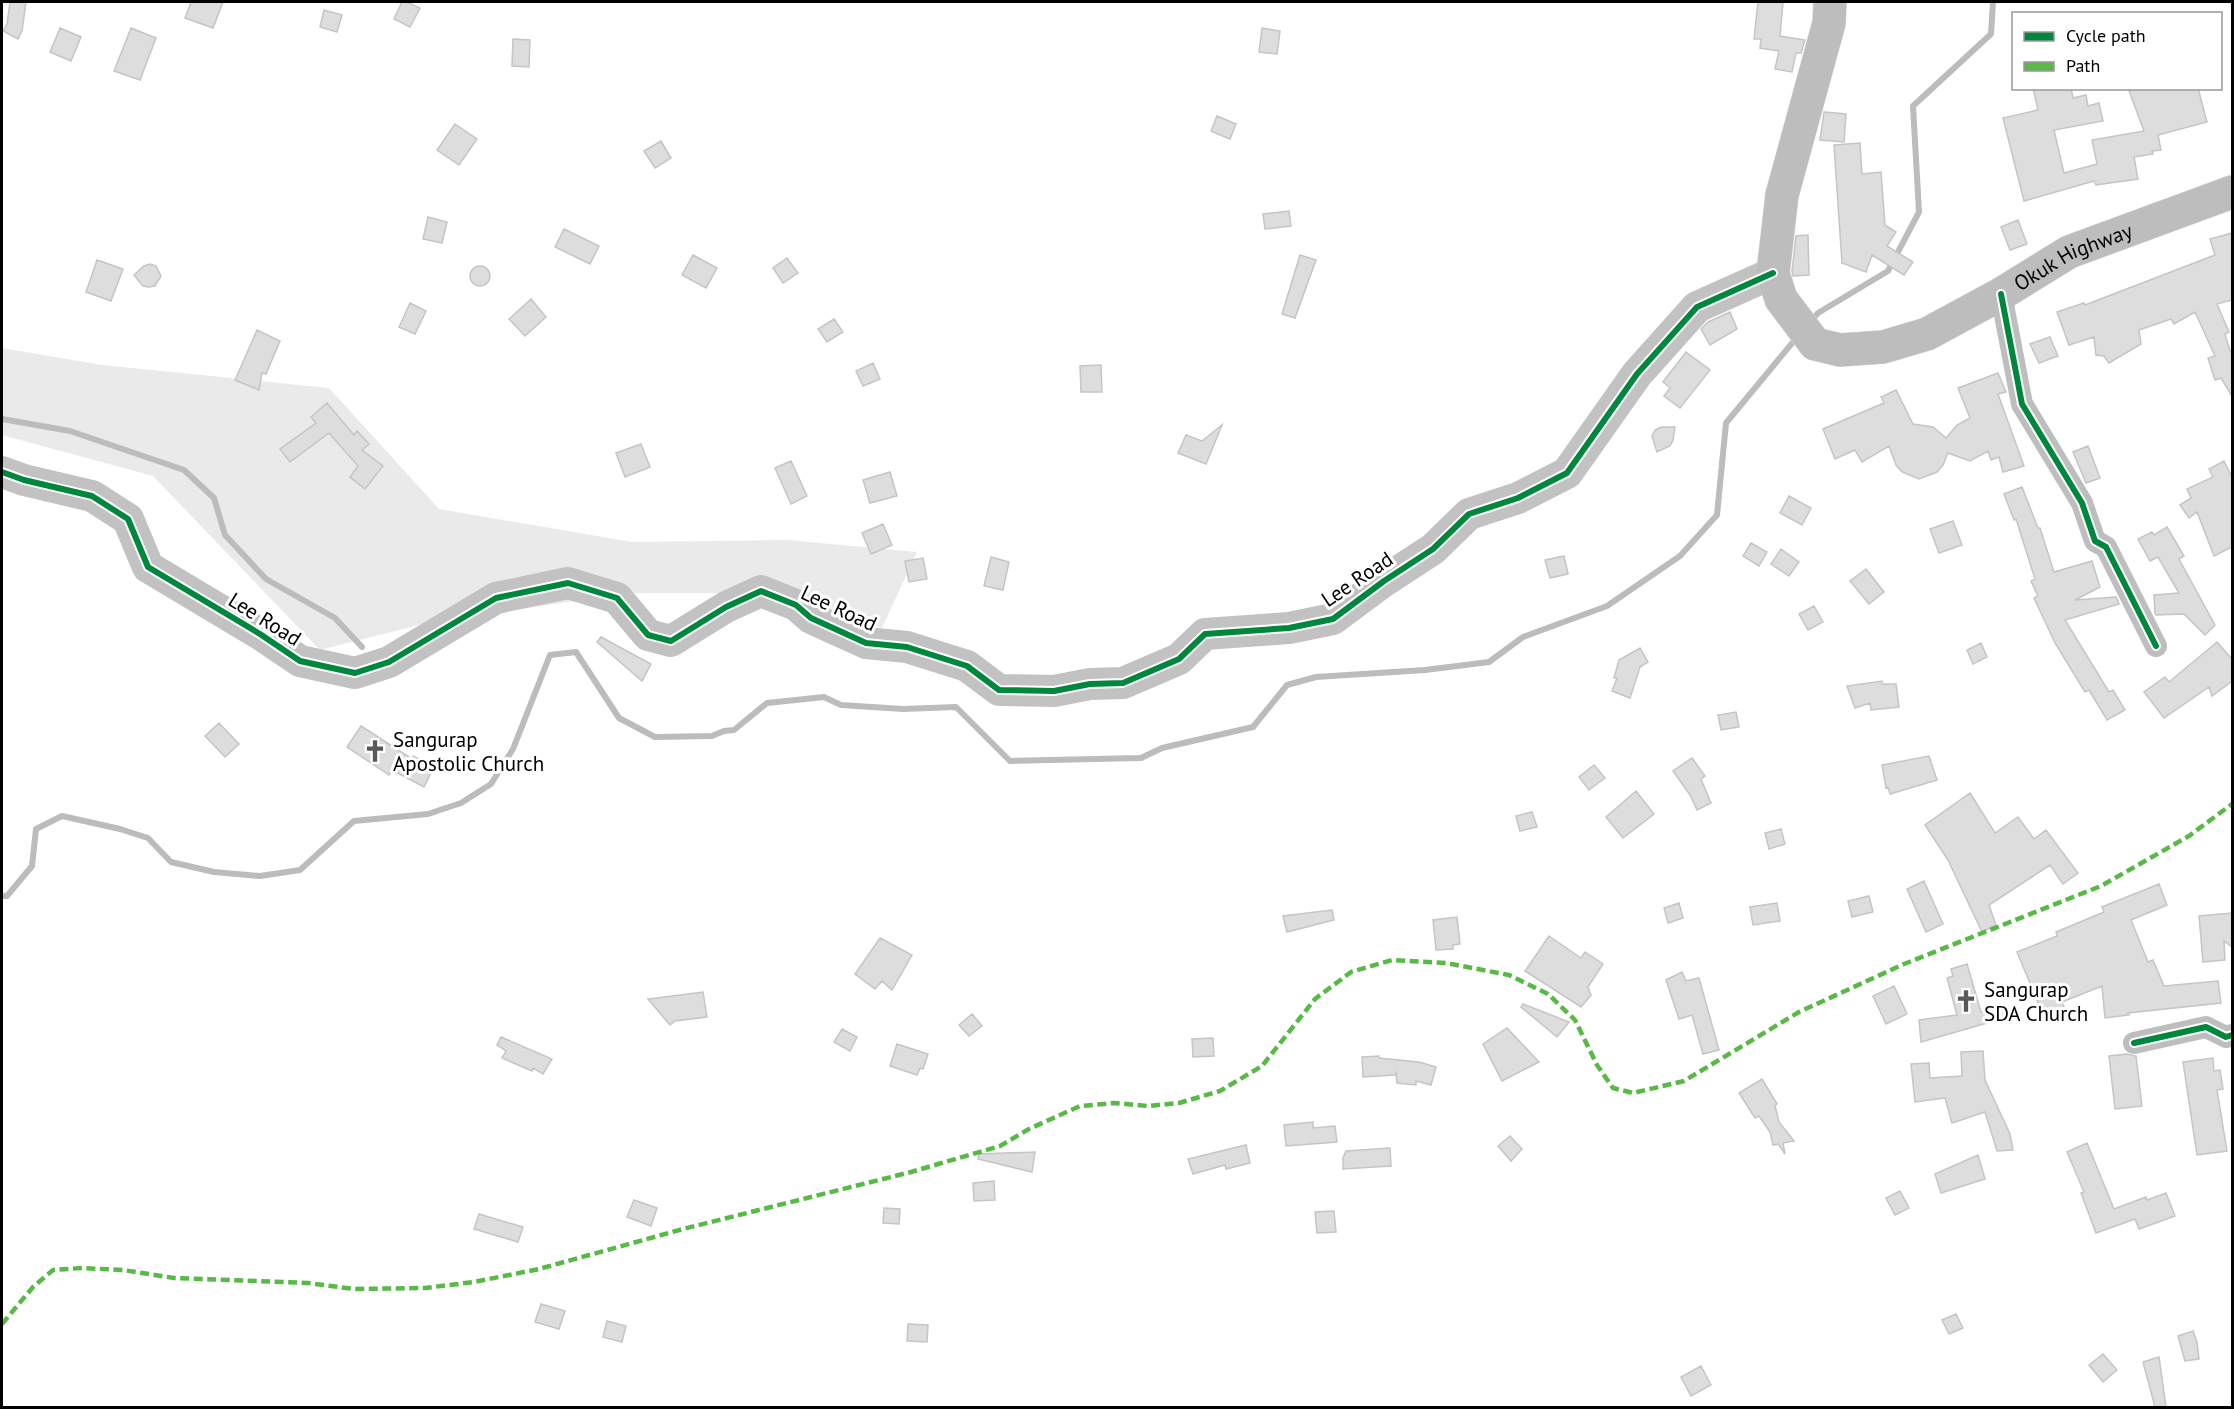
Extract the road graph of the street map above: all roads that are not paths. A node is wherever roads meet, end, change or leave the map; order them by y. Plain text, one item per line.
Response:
1 (1830, 2) edge
2 (2232, 192) edge
3 (1777, 286) junction
4 (2001, 294) junction
5 (2, 471) edge
6 (2156, 646) dead end
7 (2232, 1035) edge
8 (2134, 1043) dead end

1 - 3 main road
2 - 4 main road, Okuk Highway
3 - 4 main road, Okuk Highway
3 - 5 street, Lee Road
4 - 6 street
7 - 8 street

